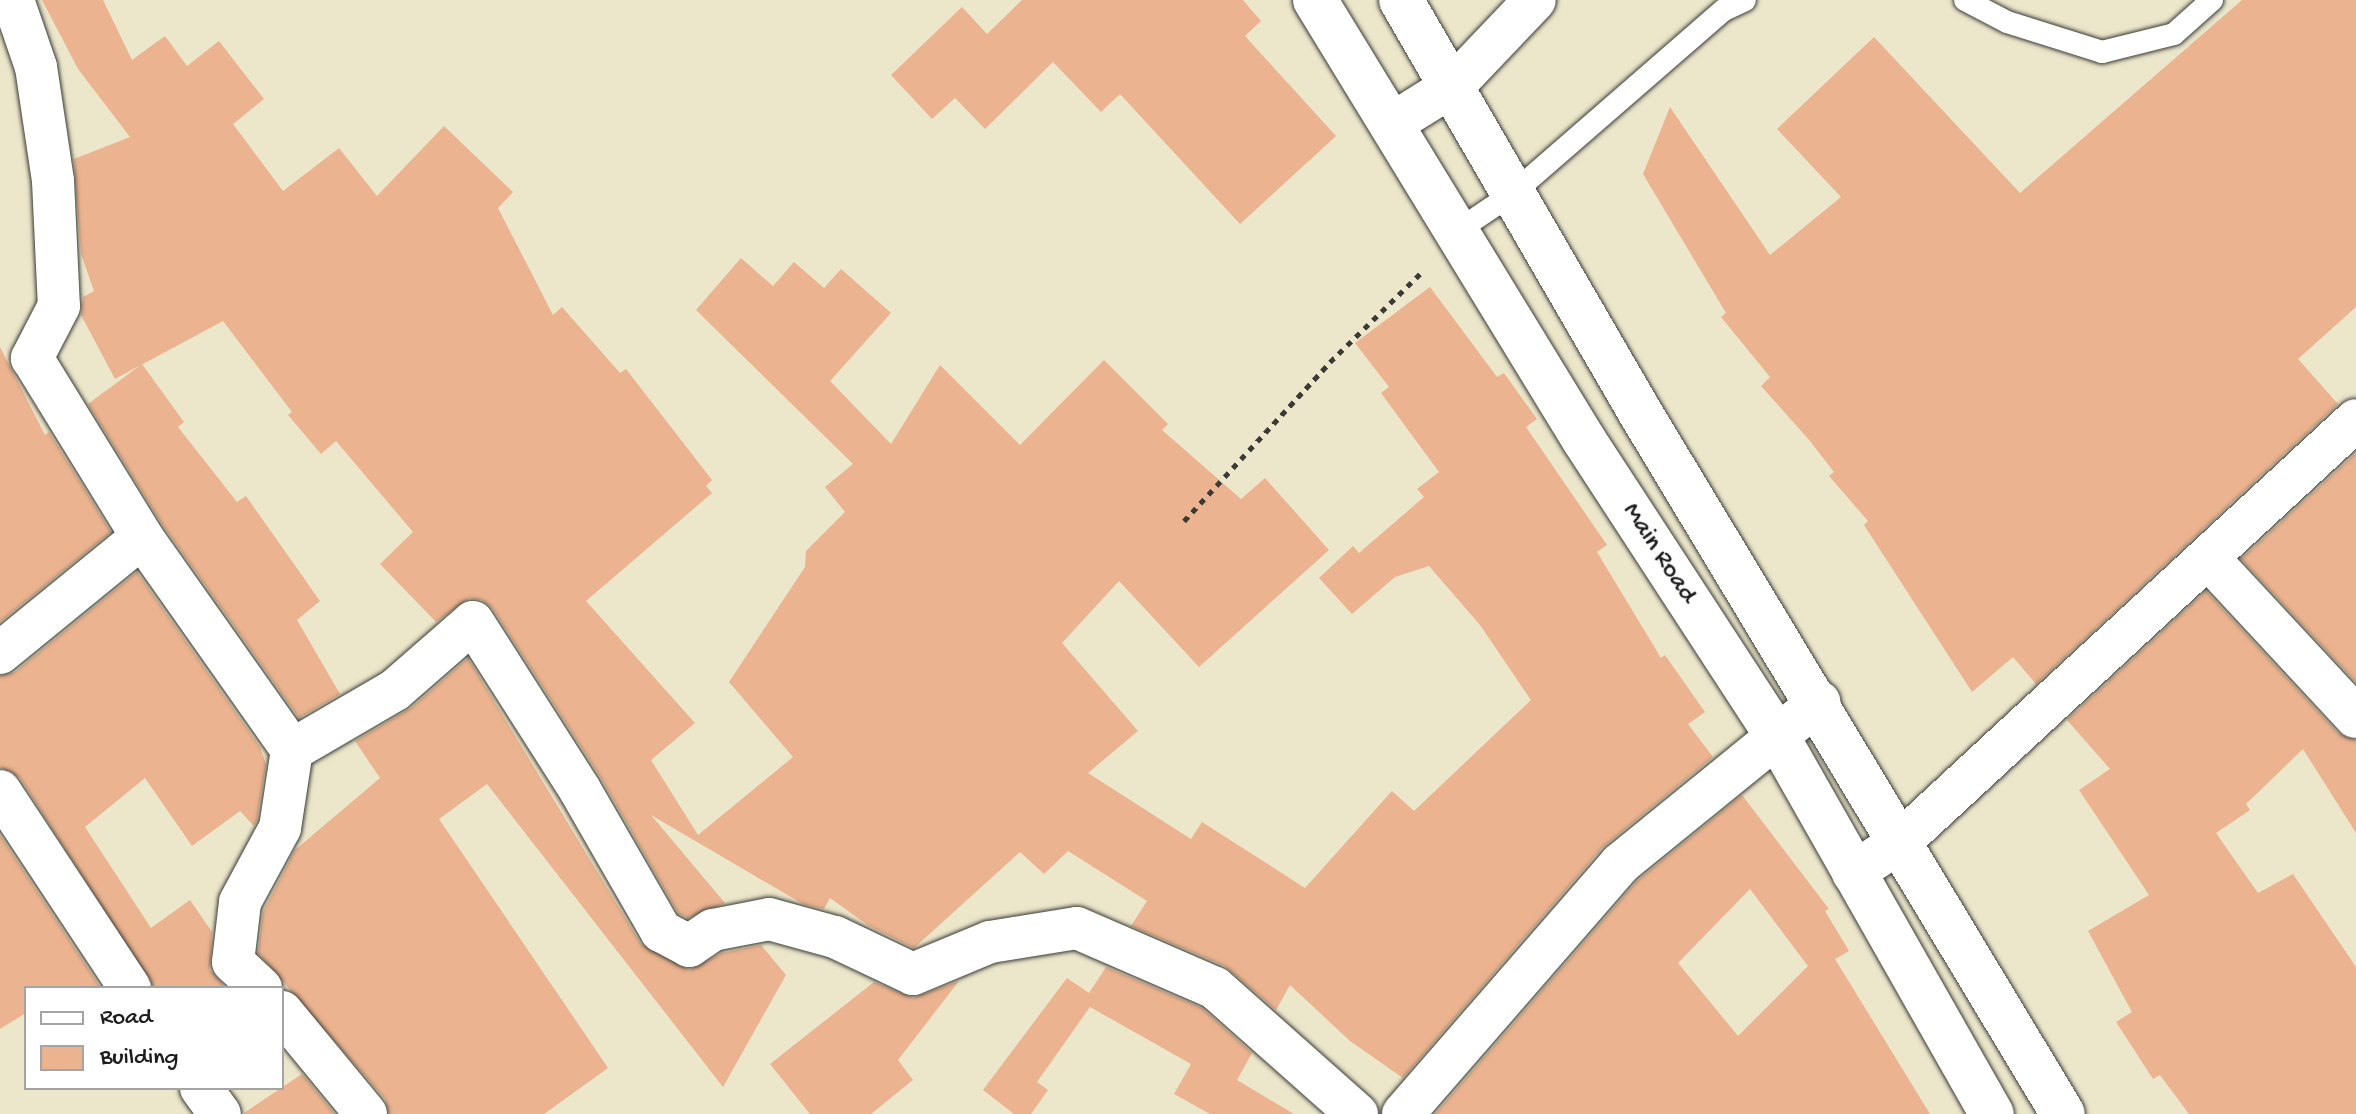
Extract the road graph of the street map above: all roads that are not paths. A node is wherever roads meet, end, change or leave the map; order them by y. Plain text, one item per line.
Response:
1 (13, 0) edge
2 (1315, 0) edge
3 (1401, 0) edge
4 (1535, 0) edge
5 (1745, 0) edge
6 (1965, 0) edge
7 (2212, 0) edge
8 (1454, 85) junction
9 (1393, 123) junction
10 (1512, 194) junction
11 (1460, 229) junction
12 (2356, 420) edge
13 (142, 537) junction
14 (2208, 558) junction
15 (0, 653) edge
16 (1819, 702) junction
17 (2356, 717) edge
18 (1777, 736) junction
19 (292, 750) junction
20 (0, 791) edge
21 (1900, 842) junction
22 (1853, 873) junction
23 (129, 986) edge
24 (259, 986) edge
25 (284, 1014) edge
26 (202, 1090) edge
27 (220, 1114) edge
28 (366, 1114) edge
29 (1357, 1114) edge
30 (1403, 1114) edge
31 (1992, 1114) edge
32 (2063, 1114) edge

1 - 13 street
2 - 9 main road, Main Road
3 - 8 main road
4 - 8 street
5 - 10 lane
6 - 7 lane
8 - 9 street
8 - 10 main road
9 - 11 main road, Main Road
10 - 11 lane
10 - 16 main road
11 - 18 main road, Main Road
12 - 14 street
13 - 15 street
13 - 19 street
14 - 17 street
14 - 21 street
16 - 18 street
16 - 21 main road
18 - 22 main road, Main Road
18 - 30 street
19 - 24 street
19 - 29 street
20 - 23 street
21 - 22 street
21 - 32 main road
22 - 31 main road, Main Road
25 - 28 street
26 - 27 street

